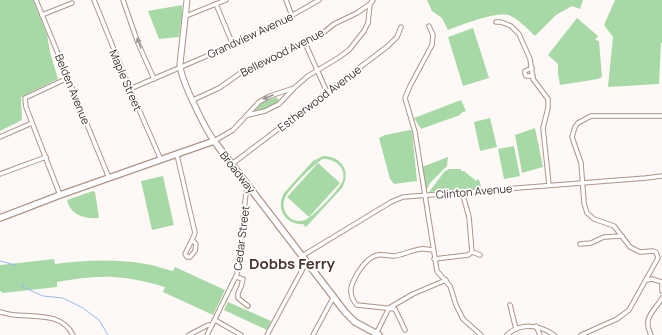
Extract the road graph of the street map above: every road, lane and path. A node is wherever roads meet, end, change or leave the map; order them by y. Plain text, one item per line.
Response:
1 (36, 0) edge
2 (94, 0) edge
3 (124, 0) edge
4 (187, 0) edge
5 (226, 0) edge
6 (286, 0) edge
7 (319, 0) edge
8 (373, 0) edge
9 (72, 3) dead end
10 (216, 4) junction
11 (370, 4) junction
12 (42, 15) junction
13 (186, 16) junction
14 (292, 16) junction
15 (496, 22) dead end
16 (429, 26) dead end
17 (401, 27) dead end
18 (305, 43) junction
19 (233, 45) junction
20 (180, 67) junction
21 (532, 68) junction
22 (317, 70) junction
23 (533, 76) junction
24 (68, 78) junction
25 (154, 79) junction
26 (294, 88) junction
27 (130, 89) junction
28 (327, 92) junction
29 (193, 100) junction
30 (248, 115) junction
31 (662, 116) edge
32 (32, 123) junction
33 (0, 137) edge
34 (214, 141) junction
35 (177, 154) junction
36 (46, 157) junction
37 (161, 160) junction
38 (232, 164) junction
39 (0, 174) edge
40 (662, 176) edge
41 (109, 178) junction
42 (247, 183) junction
43 (582, 183) junction
44 (549, 185) junction
45 (462, 192) junction
46 (60, 195) junction
47 (424, 195) junction
48 (0, 218) edge
49 (622, 236) junction
50 (192, 240) dead end
51 (580, 244) dead end
52 (433, 250) junction
53 (472, 252) junction
54 (480, 255) dead end
55 (302, 256) junction
56 (434, 259) junction
57 (306, 263) junction
58 (236, 277) junction
59 (446, 280) junction
60 (646, 280) junction
61 (662, 282) edge
62 (662, 291) edge
63 (333, 298) junction
64 (662, 298) edge
65 (510, 305) dead end
66 (248, 306) dead end
67 (389, 308) junction
68 (0, 312) edge
69 (215, 320) junction
70 (212, 325) junction
71 (536, 326) junction
72 (516, 328) junction
73 (406, 330) dead end
74 (73, 335) edge
75 (189, 335) edge
76 (207, 335) edge
77 (241, 335) edge
78 (267, 335) edge
79 (313, 335) edge
80 (377, 335) edge
81 (481, 335) edge
82 (507, 335) edge
83 (540, 335) edge
84 (554, 335) edge
85 (581, 335) edge
86 (651, 335) edge

1 - 12 street, Belden Avenue
2 - 27 street, Maple Street
25 -> 3 street
4 - 13 main road
5 - 10 street
6 - 14 street
7 - 14 street, Grandview Avenue
8 - 11 street
9 - 12 street
10 - 13 street
10 - 19 street
11 - 18 street, Bellewood Avenue
11 - 22 street
12 - 24 street, Belden Avenue
13 - 20 main road
14 - 19 street, Grandview Avenue
15 - 21 street
16 - 47 street
17 - 28 street, Estherwood Avenue
18 - 22 street
18 - 29 street, Bellewood Avenue
19 - 20 street, Grandview Avenue
20 - 25 street, Grandview Avenue
20 - 29 main road
21 - 23 street
21 - 23 street
22 - 26 street
22 - 28 street
23 - 44 street
24 - 32 street
24 - 41 street, Belden Avenue
25 - 27 street, Grandview Avenue
26 - 30 street
26 -> 30 street
27 - 37 street, Maple Street
28 - 38 street, Estherwood Avenue
29 - 34 main road
30 - 34 street
31 - 43 street
32 - 33 street
32 - 36 street
34 - 35 main road, Broadway
34 - 38 main road, Broadway
35 - 37 main road, Broadway
35 - 50 street
36 - 39 street
36 - 46 street
37 - 41 main road, Broadway
38 - 42 main road, Broadway
40 - 43 street, Clinton Avenue
41 - 46 main road, Broadway
42 - 55 main road, Broadway
42 - 58 street, Cedar Street
43 - 44 street, Clinton Avenue
43 - 49 street
44 - 45 street, Clinton Avenue
45 - 47 street, Clinton Avenue
45 - 53 street
46 - 48 main road, Broadway
47 - 52 street
47 - 55 street, Clinton Avenue
49 - 51 street
49 - 60 street
52 - 56 street
52 - 67 street
53 - 54 street
53 - 56 street
55 - 57 main road, Broadway
56 - 59 street
57 - 63 main road, Broadway
57 - 78 street
58 - 66 street
58 - 69 street, Cedar Street
59 - 67 street
59 - 81 street
60 - 61 street
60 - 85 street
61 - 62 street
63 - 79 street
63 - 80 main road, Broadway
64 - 86 street
65 - 72 street
67 - 73 street
67 - 80 street
68 - 74 street
69 - 70 street, Cedar Street
69 - 77 street
70 - 75 street
70 - 76 street, Cedar Street
71 - 72 street
71 - 83 street
71 - 84 street
72 - 82 street

